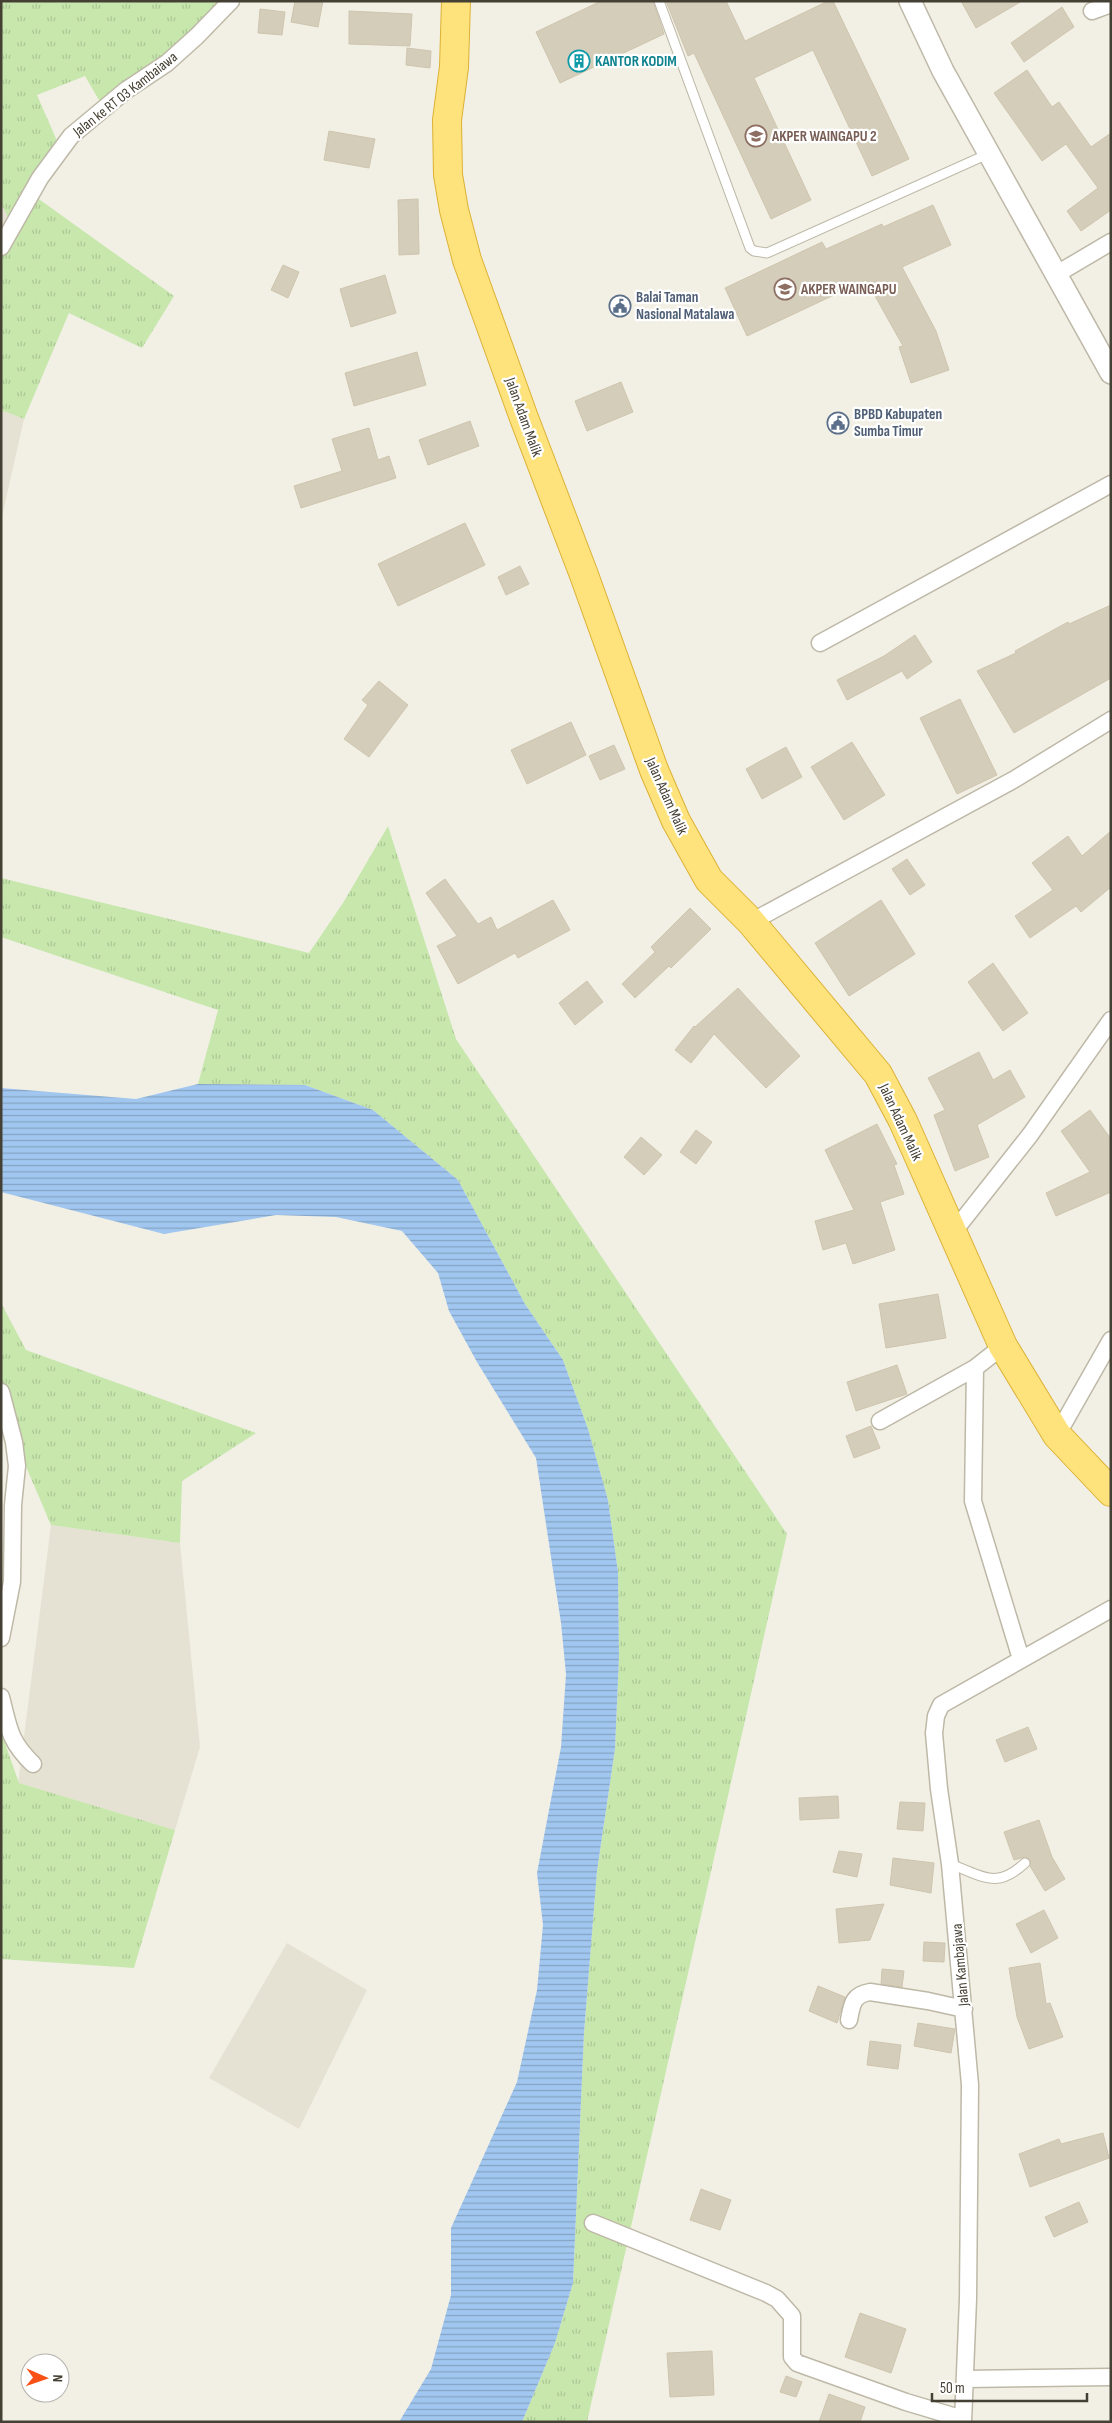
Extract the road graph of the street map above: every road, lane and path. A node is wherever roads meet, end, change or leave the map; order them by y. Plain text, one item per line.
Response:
1 (230, 1) edge
2 (456, 1) edge
3 (659, 1) edge
4 (910, 1) edge
5 (1111, 4) edge
6 (1092, 11) dead end
7 (988, 154) junction
8 (1111, 242) edge
9 (1, 247) edge
10 (1055, 276) junction
11 (1111, 373) edge
12 (1111, 484) edge
13 (820, 643) dead end
14 (1111, 720) edge
15 (751, 922) junction
16 (1111, 1020) edge
17 (951, 1235) junction
18 (1111, 1340) edge
19 (1003, 1346) junction
20 (975, 1368) junction
21 (1, 1392) edge
22 (880, 1421) dead end
23 (1057, 1435) junction
24 (1111, 1492) edge
25 (1111, 1609) edge
26 (1, 1638) edge
27 (1021, 1659) junction
28 (1, 1697) edge
29 (33, 1764) dead end
30 (1025, 1863) dead end
31 (950, 1864) junction
32 (964, 2010) junction
33 (849, 2020) dead end
34 (593, 2223) dead end
35 (1111, 2377) edge
36 (965, 2379) junction
37 (963, 2420) edge

1 - 9 street, Jalan ke RT 03 Kambaiawa
2 - 15 highway, Jalan Adam Malik
3 - 7 lane
4 - 7 street
5 - 6 street
7 - 10 street
8 - 10 street
10 - 11 street
12 - 13 street
14 - 15 street
15 - 17 highway, Jalan Adam Malik
16 - 17 street
17 - 19 highway, Jalan Adam Malik
18 - 23 street
19 - 20 street
19 - 23 highway, Jalan Adam Malik
20 - 22 street
20 - 27 street
21 - 26 street
23 - 24 highway, Jalan Adam Malik
25 - 27 street, Jalan Kambajawa
27 - 31 street, Jalan Kambajawa
28 - 29 street
30 - 31 lane
31 - 32 street, Jalan Kambajawa
32 - 33 street
32 - 36 street, Jalan Kambajawa
34 - 37 street
35 - 36 street
36 - 37 street, Jalan Kambajawa

